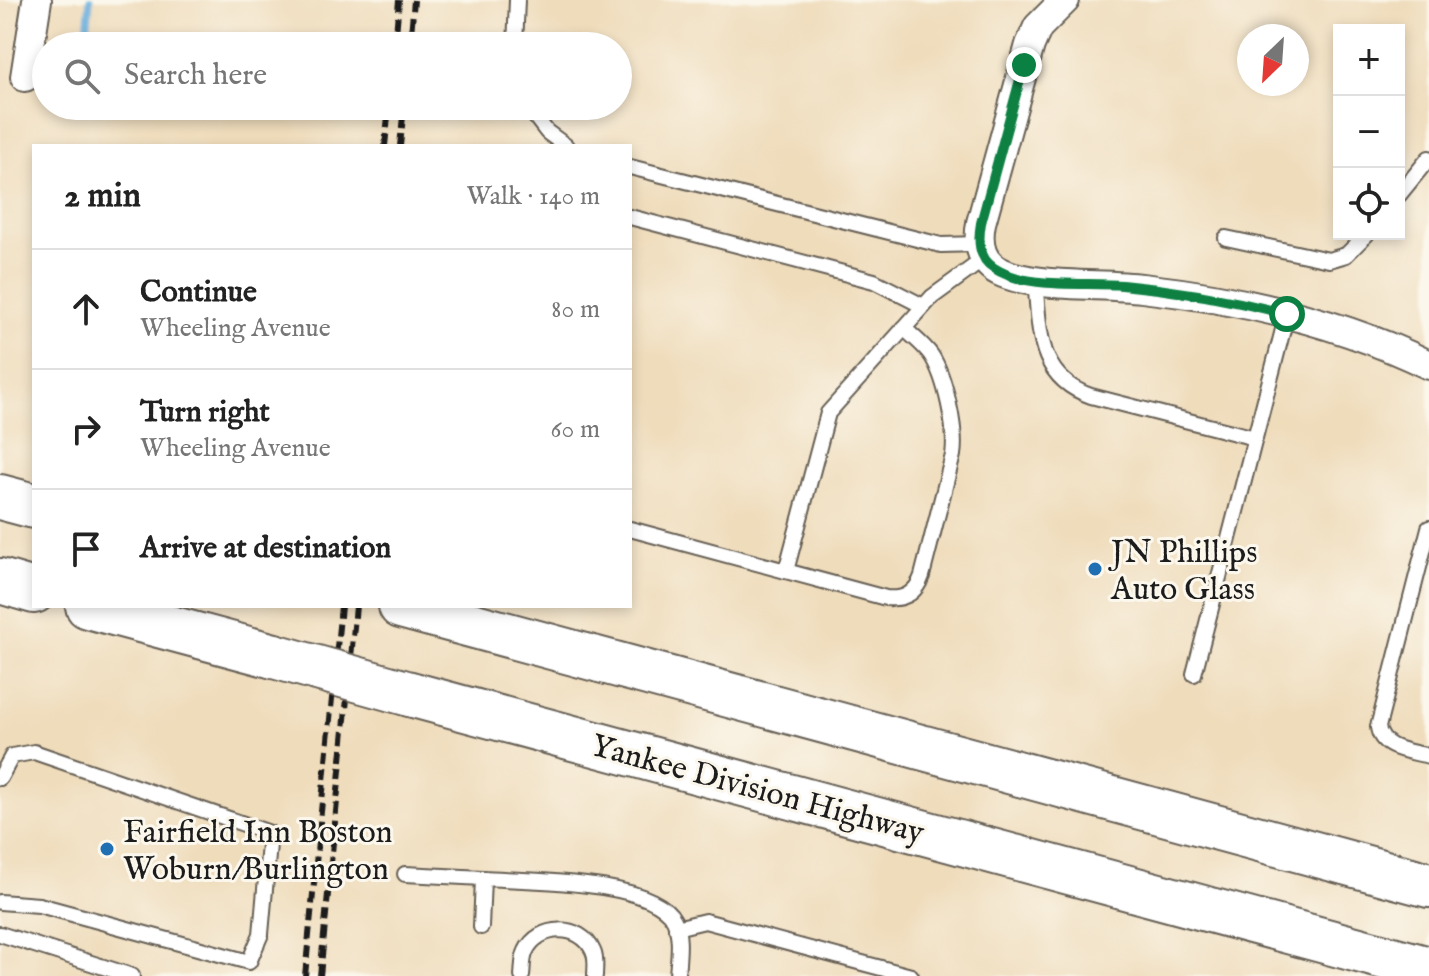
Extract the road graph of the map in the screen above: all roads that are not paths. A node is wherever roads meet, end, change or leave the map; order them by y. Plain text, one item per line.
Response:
1 (37, 0) edge
2 (517, 0) edge
3 (1065, 0) edge
4 (32, 32) edge
5 (32, 32) edge
6 (516, 32) edge
7 (25, 77) dead end
8 (538, 120) edge
9 (563, 144) edge
10 (1429, 158) edge
11 (632, 168) edge
12 (1405, 188) edge
13 (632, 218) edge
14 (1226, 238) dead end
15 (1362, 240) edge
16 (982, 252) junction
17 (1035, 280) junction
18 (923, 306) junction
19 (1287, 314) junction
20 (904, 328) junction
21 (1429, 365) edge
22 (1255, 438) junction
23 (0, 497) edge
24 (32, 505) edge
25 (1429, 528) edge
26 (632, 530) edge
27 (786, 571) junction
28 (0, 581) edge
29 (32, 590) edge
30 (95, 608) edge
31 (409, 608) edge
32 (1194, 674) dead end
33 (1429, 756) edge
34 (0, 778) edge
35 (405, 874) dead end
36 (483, 878) junction
37 (1429, 885) edge
38 (0, 902) edge
39 (481, 927) dead end
40 (676, 928) junction
41 (0, 934) edge
42 (249, 962) junction
43 (1429, 969) edge
44 (132, 976) edge
45 (236, 976) edge
46 (522, 976) edge
47 (595, 976) edge
48 (677, 976) edge
49 (911, 976) edge

1 - 5 street
2 - 6 lane
3 - 16 street
4 - 7 street
8 - 9 lane
10 - 12 lane
11 - 16 lane
13 - 18 lane
14 - 15 lane
16 - 17 street
16 - 18 lane
17 - 19 street
17 - 22 lane
18 - 20 lane
19 - 21 street
19 - 22 lane
20 - 27 lane
20 - 27 lane
22 - 32 lane
23 - 24 highway
25 - 33 lane
26 - 27 lane
28 - 29 highway
30 - 43 highway, Yankee Division Highway, bridge
31 - 37 highway
34 - 42 lane
35 - 36 lane
36 - 39 lane
36 - 40 lane
38 - 42 lane
40 - 48 lane
40 - 49 lane
41 - 44 lane
42 - 45 lane
46 - 47 lane

